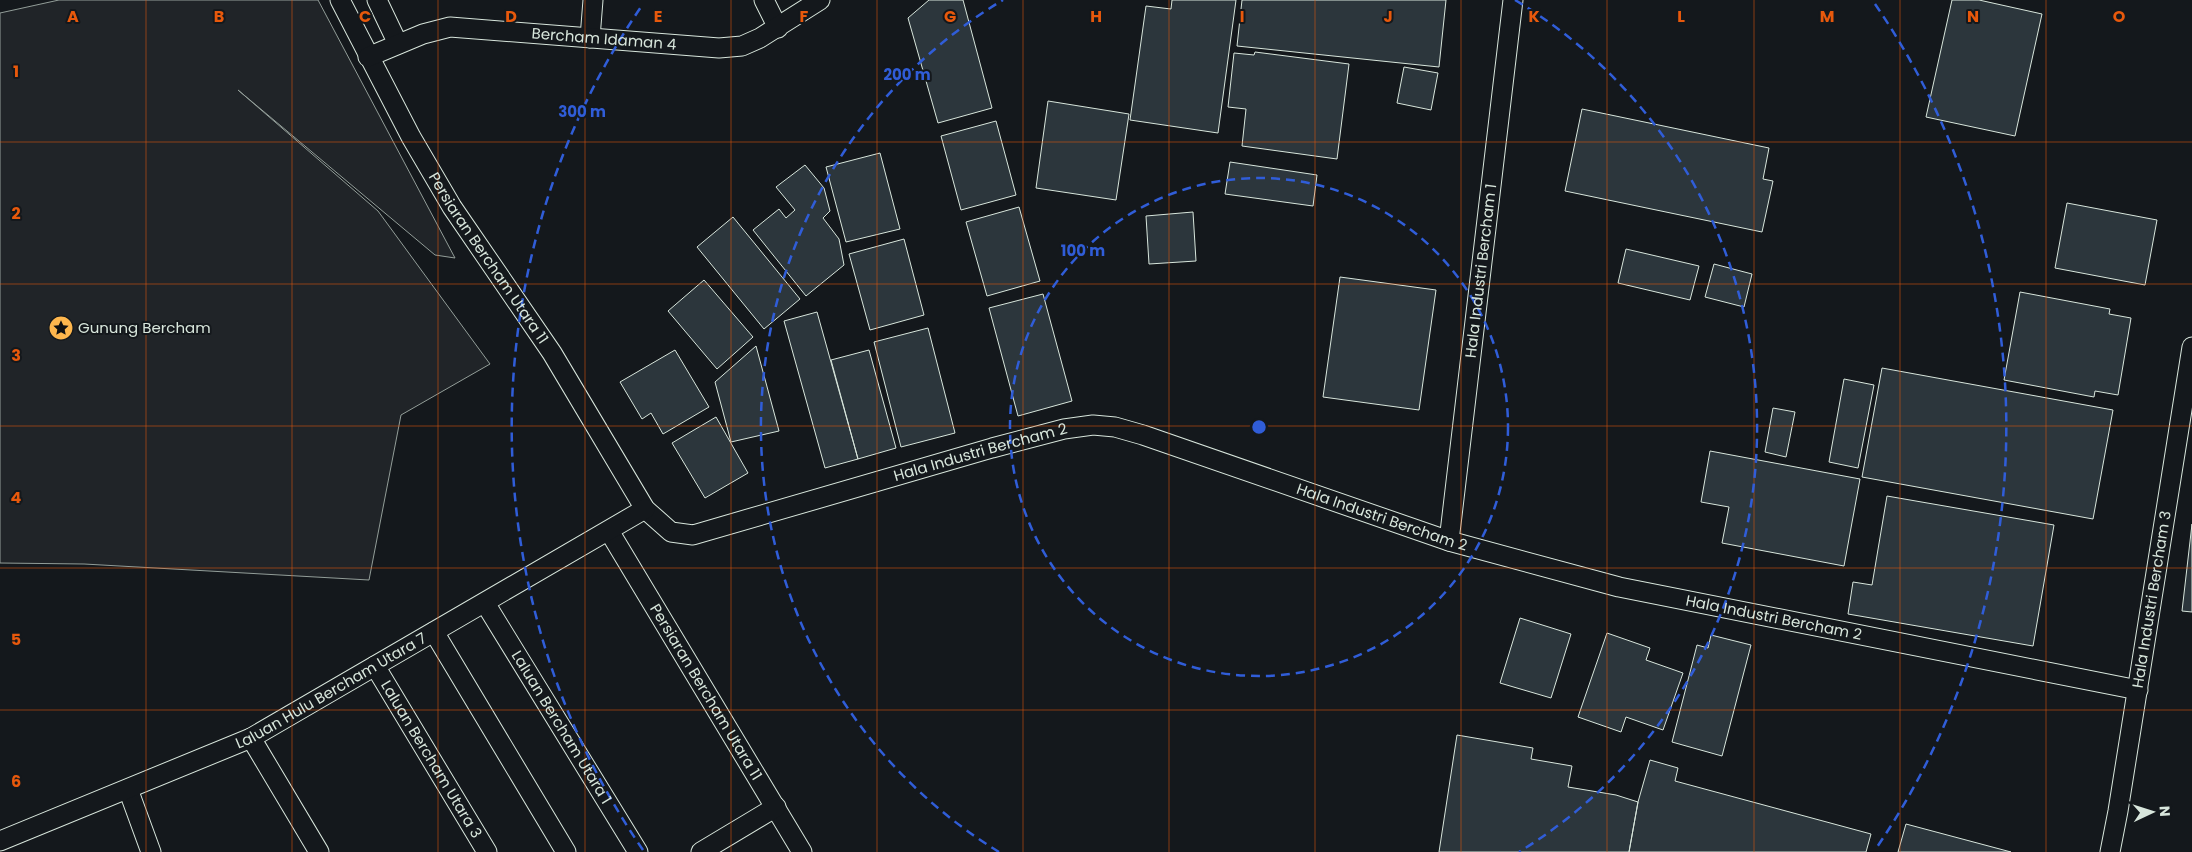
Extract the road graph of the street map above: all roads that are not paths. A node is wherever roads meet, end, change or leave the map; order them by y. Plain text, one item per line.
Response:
1 (340, 0) edge
2 (377, 0) edge
3 (593, 0) edge
4 (764, 0) edge
5 (820, 0) edge
6 (1513, 0) edge
7 (778, 28) junction
8 (590, 38) junction
9 (398, 44) junction
10 (368, 56) junction
11 (2192, 347) edge
12 (645, 509) junction
13 (609, 531) junction
14 (1449, 541) junction
15 (485, 603) junction
16 (434, 632) junction
17 (375, 666) junction
18 (2138, 690) junction
19 (251, 738) junction
20 (128, 788) junction
21 (776, 807) junction
22 (0, 841) edge
23 (795, 850) edge
24 (151, 852) edge
25 (319, 852) edge
26 (486, 852) edge
27 (566, 852) edge
28 (638, 852) edge
29 (701, 852) edge
30 (2110, 852) edge

1 - 10 street, Persiaran Bercham Utara 11
2 - 9 street
3 - 8 street
4 - 7 street
5 - 7 street, Bercham Idaman 4
6 - 14 street, Hala Industri Bercham 1
7 - 8 street, Bercham Idaman 4
8 - 9 street, Bercham Idaman 4
9 - 10 street, Bercham Idaman 4
10 - 12 street, Persiaran Bercham Utara 11
11 - 18 street, Hala Industri Bercham 3
12 - 13 street, Laluan Hulu Bercham Utara 7
12 - 14 street, Hala Industri Bercham 2
13 - 15 street, Laluan Hulu Bercham Utara 7
13 - 21 street, Persiaran Bercham Utara 11
14 - 18 street, Hala Industri Bercham 2
15 - 16 street, Laluan Hulu Bercham Utara 7
15 - 28 street, Laluan Bercham Utara 1
16 - 17 street, Laluan Hulu Bercham Utara 7
16 - 27 street
17 - 19 street, Laluan Hulu Bercham Utara 7
17 - 26 street, Laluan Bercham Utara 3
18 - 30 street, Hala Industri Bercham 3
19 - 20 street, Laluan Hulu Bercham Utara 7
19 - 25 street
20 - 22 street, Laluan Hulu Bercham Utara 7
20 - 24 street
21 - 23 street, Persiaran Bercham Utara 11
21 - 29 street

